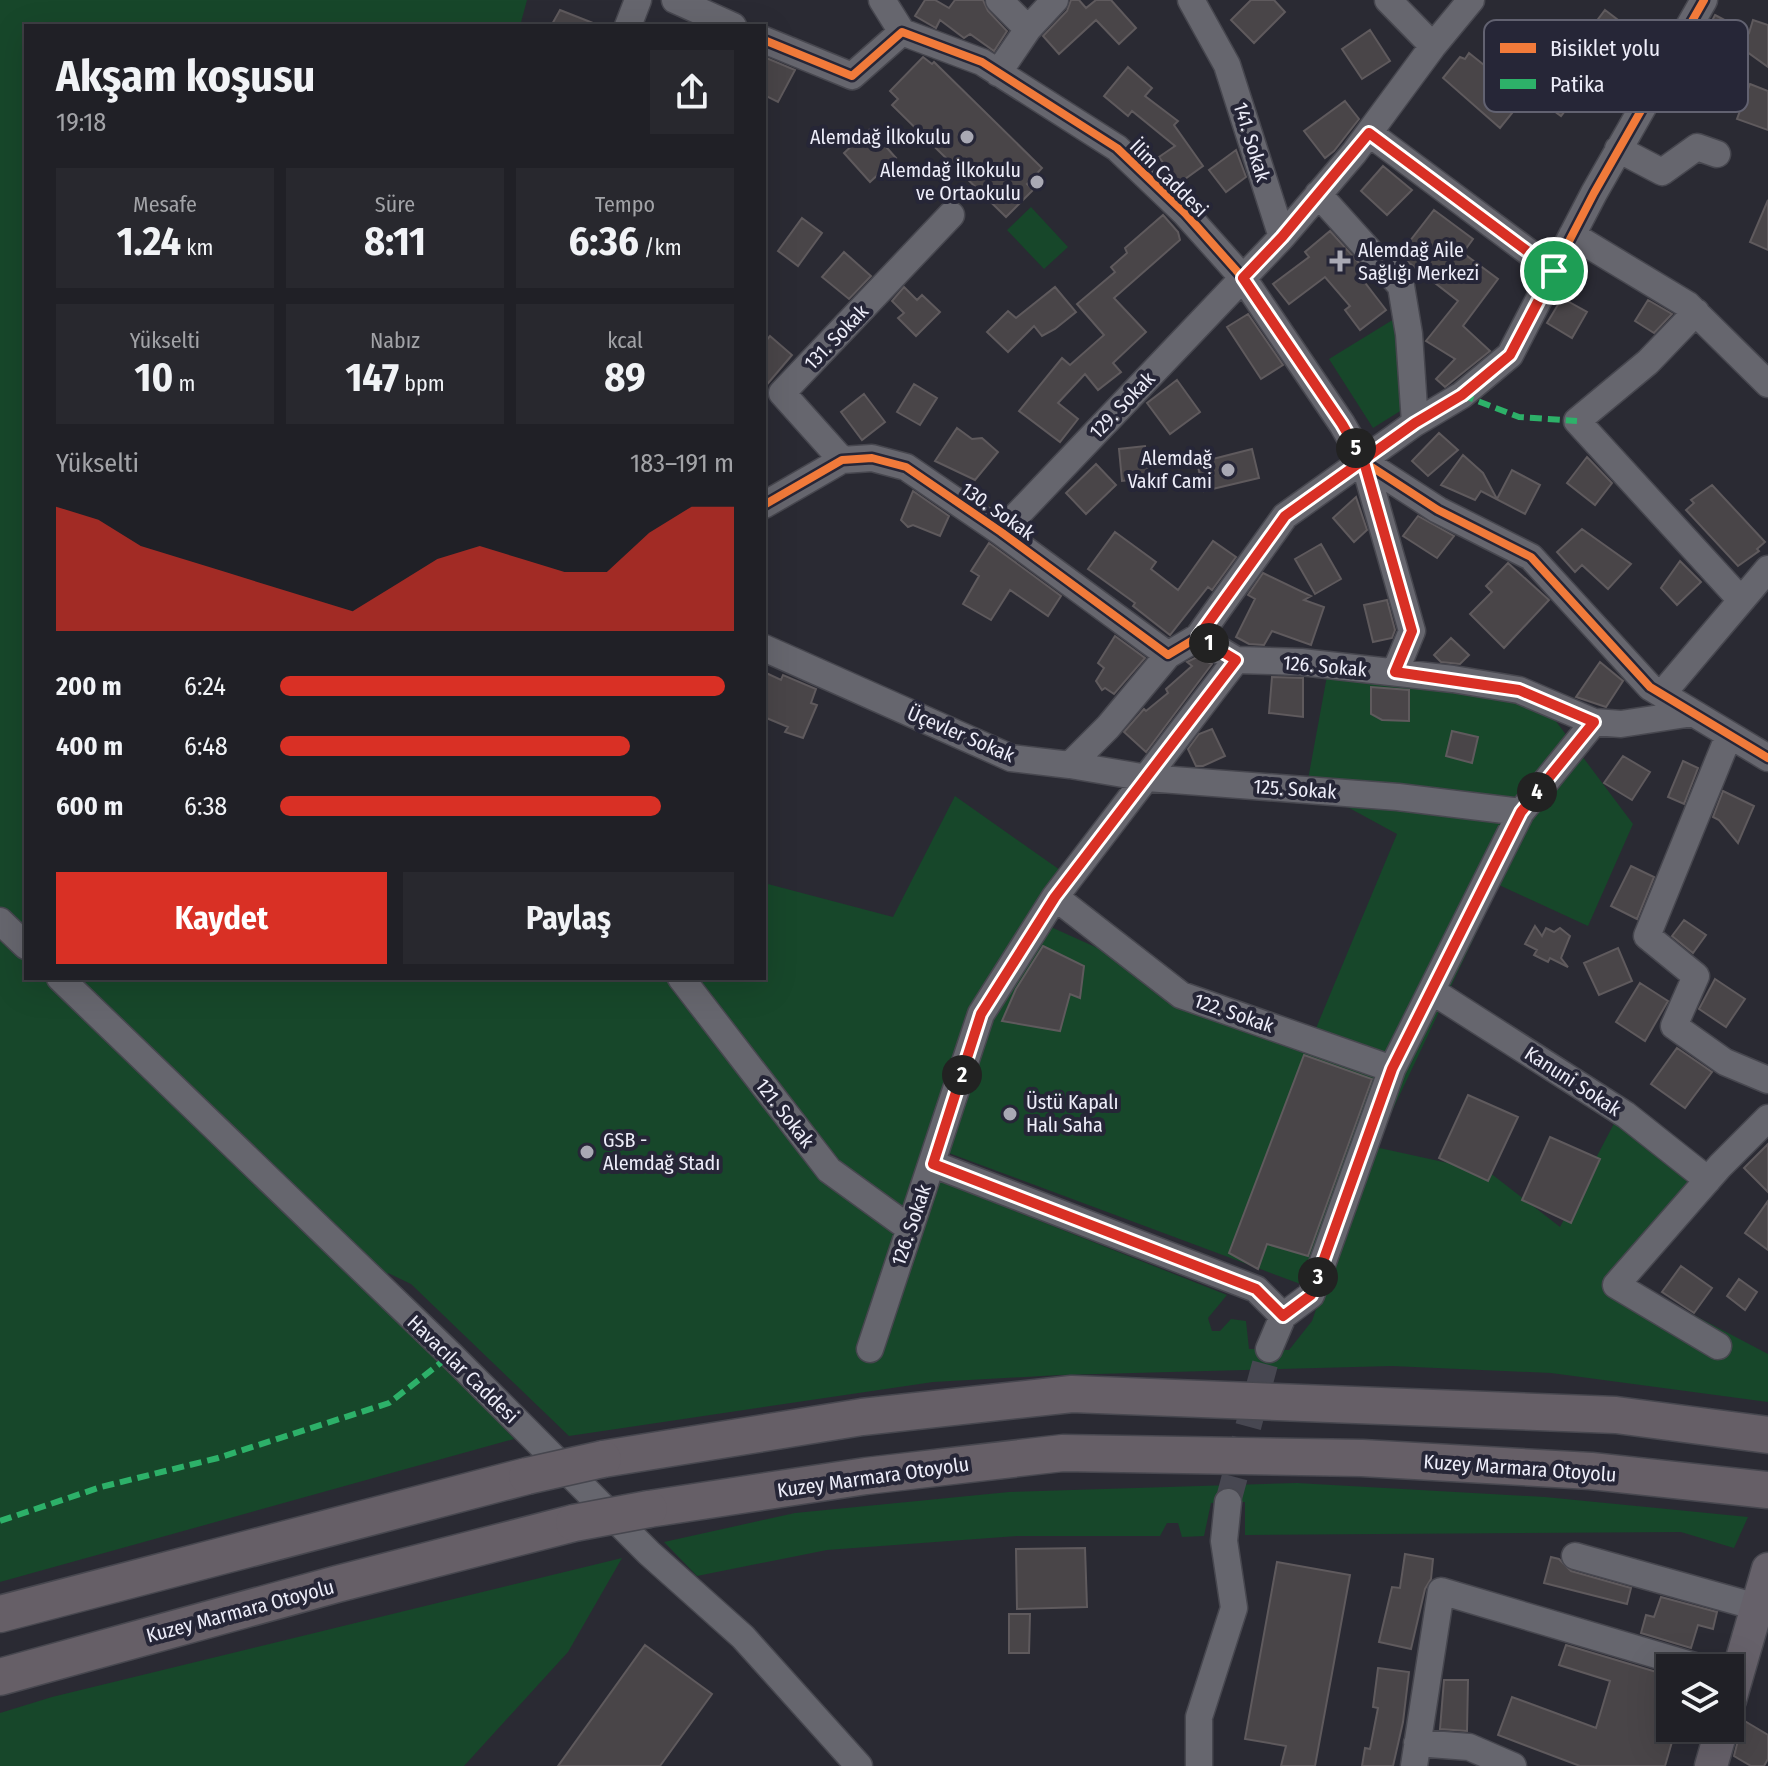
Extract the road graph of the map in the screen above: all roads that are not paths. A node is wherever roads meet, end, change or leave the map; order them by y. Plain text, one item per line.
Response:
1 (638, 0) edge
2 (675, 0) edge
3 (882, 0) edge
4 (999, 0) edge
5 (1055, 0) edge
6 (1191, 0) edge
7 (1388, 0) edge
8 (1471, 0) edge
9 (629, 24) edge
10 (729, 24) edge
11 (1028, 29) junction
12 (902, 32) junction
13 (766, 41) edge
14 (1433, 46) junction
15 (998, 73) junction
16 (1637, 112) edge
17 (1369, 133) junction
18 (1618, 149) junction
19 (1717, 154) dead end
20 (1318, 194) junction
21 (951, 215) dead end
22 (1572, 235) junction
23 (1282, 237) junction
24 (1554, 271) junction
25 (1243, 278) junction
26 (1696, 312) junction
27 (1768, 384) edge
28 (773, 388) edge
29 (1415, 423) junction
30 (842, 460) junction
31 (1364, 462) junction
32 (766, 504) edge
33 (1001, 532) junction
34 (1768, 569) edge
35 (1741, 600) junction
36 (1198, 637) junction
37 (766, 649) edge
38 (1168, 655) junction
39 (1236, 660) junction
40 (1395, 672) junction
41 (1662, 694) junction
42 (1693, 713) junction
43 (1594, 722) junction
44 (1729, 735) junction
45 (1764, 752) edge
46 (1070, 765) junction
47 (1147, 778) junction
48 (1521, 812) junction
49 (1055, 897) junction
50 (0, 921) edge
51 (24, 944) edge
52 (62, 980) edge
53 (683, 980) edge
54 (1432, 991) junction
55 (1392, 1069) junction
56 (1768, 1080) edge
57 (1768, 1118) edge
58 (933, 1164) junction
59 (1708, 1180) junction
60 (909, 1228) junction
61 (1283, 1316) junction
62 (1718, 1346) dead end
63 (870, 1349) dead end
64 (1269, 1349) tunnel mouth
65 (1763, 1434) edge
66 (1758, 1488) edge
67 (1228, 1502) tunnel mouth
68 (1575, 1556) dead end
69 (1768, 1569) edge
70 (1757, 1607) junction
71 (0, 1614) edge
72 (1742, 1654) edge
73 (1656, 1655) edge
74 (0, 1677) edge
75 (1718, 1742) edge
76 (1416, 1754) edge
77 (859, 1766) edge
78 (1199, 1766) edge
79 (1513, 1766) edge
80 (1711, 1766) edge

1 - 9 street
2 - 10 street
3 - 12 street
4 - 11 street
5 - 11 street
6 - 23 street, 141. Sokak
7 - 14 street
8 - 14 street
11 - 15 street
12 - 13 street
12 - 15 street, İlim Caddesi
14 - 17 street
15 - 25 street, İlim Caddesi
16 - 18 street
17 - 20 street
17 - 24 street
18 - 19 street
18 - 22 street
20 - 23 street
20 - 29 street
21 - 28 street, 131. Sokak
22 - 24 street
22 - 26 street
23 - 25 street
24 - 29 street
25 - 31 street, İlim Caddesi
25 - 33 street, 129. Sokak
26 - 27 street
26 - 35 street
28 - 30 street, 131. Sokak
29 - 31 street
30 - 32 street
30 - 33 street, 130. Sokak
31 - 36 street
31 - 40 street
31 - 41 street, İlim Caddesi
33 - 38 street, 130. Sokak
34 - 35 street
35 - 41 street
36 - 38 street
36 - 39 street, 126. Sokak
37 - 46 street, Üçevler Sokak
38 - 46 street
39 - 40 street, 126. Sokak
39 - 47 street, 126. Sokak
40 - 43 street, 126. Sokak
41 - 42 street, İlim Caddesi
42 - 43 street, 126. Sokak
42 - 44 street, İlim Caddesi
43 - 48 street
44 - 45 street, İlim Caddesi
44 - 56 street
46 - 47 street, 125. Sokak
47 - 48 street, 125. Sokak
47 - 49 street, 126. Sokak
48 - 54 street
49 - 55 street, 122. Sokak
49 - 58 street, 126. Sokak
50 - 51 street
52 - 77 street, Havacılar Caddesi
53 - 60 street, 121. Sokak
54 - 55 street
54 - 59 street, Kanuni Sokak
55 - 61 street
57 - 59 street
58 - 60 street, 126. Sokak
58 - 61 street
59 - 62 street
60 - 63 street, 126. Sokak
61 - 64 street
65 - 71 highway, bridge
66 - 74 highway, Kuzey Marmara Otoyolu, bridge
67 - 78 street
68 - 70 street
69 - 70 main road
70 - 72 main road
73 - 76 street
75 - 80 main road
76 - 79 street

